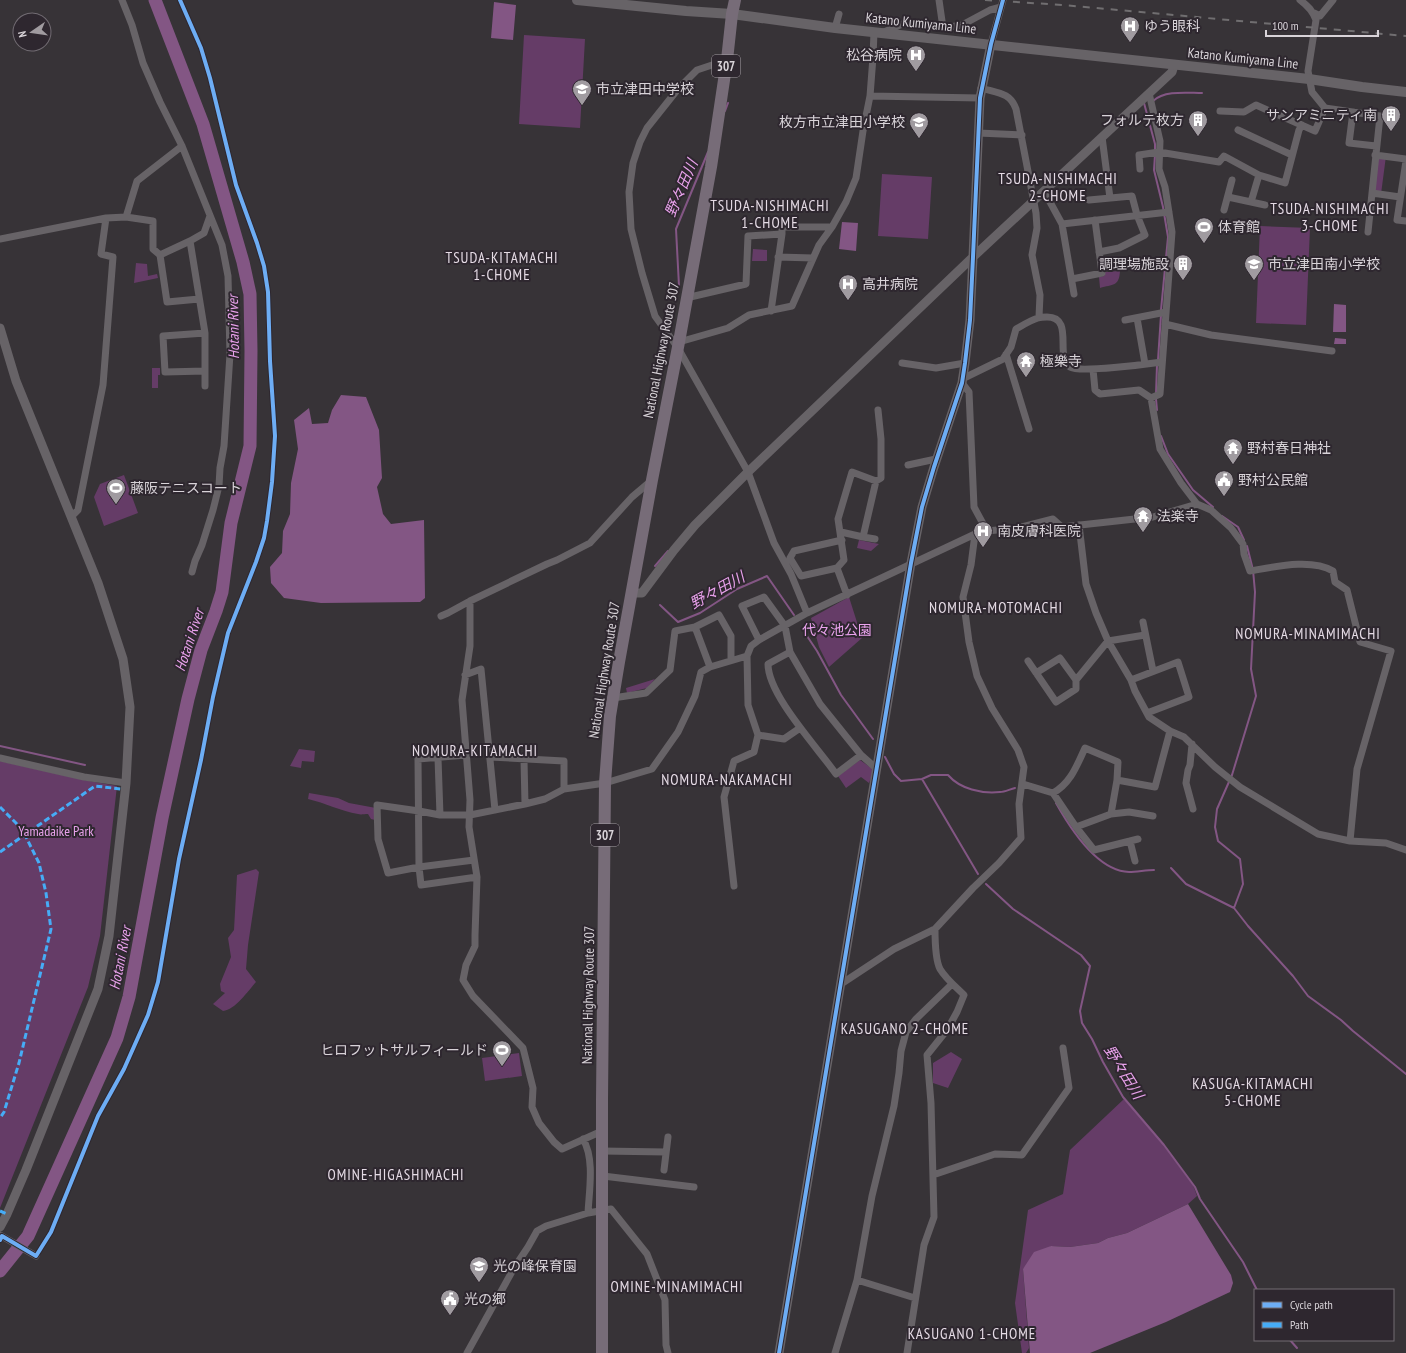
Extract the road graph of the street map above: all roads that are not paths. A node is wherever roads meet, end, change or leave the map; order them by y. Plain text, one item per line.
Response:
1 (122, 0) edge
2 (577, 0) edge
3 (735, 0) edge
4 (939, 0) edge
5 (1300, 0) edge
6 (1333, 0) edge
7 (1002, 4) edge
8 (1314, 13) junction
9 (732, 14) junction
10 (839, 14) dead end
11 (835, 28) junction
12 (943, 28) junction
13 (878, 32) junction
14 (990, 44) junction
15 (727, 60) junction
16 (1174, 65) junction
17 (1309, 79) junction
18 (1406, 92) edge
19 (981, 93) junction
20 (1149, 93) junction
21 (870, 96) junction
22 (1325, 108) junction
23 (1220, 111) dead end
24 (1353, 112) junction
25 (1302, 125) junction
26 (1238, 130) dead end
27 (978, 133) junction
28 (1022, 135) junction
29 (1102, 137) junction
30 (182, 146) junction
31 (1376, 146) junction
32 (1155, 152) junction
33 (1292, 155) junction
34 (1375, 155) junction
35 (1406, 160) edge
36 (1140, 169) dead end
37 (1258, 175) junction
38 (1232, 180) dead end
39 (1404, 189) edge
40 (1044, 191) junction
41 (1372, 193) junction
42 (1228, 197) junction
43 (1400, 197) junction
44 (1110, 198) junction
45 (1089, 200) dead end
46 (1033, 201) junction
47 (1252, 202) junction
48 (1265, 205) dead end
49 (1224, 210) dead end
50 (1167, 212) junction
51 (1137, 215) junction
52 (210, 216) junction
53 (126, 217) junction
54 (106, 218) junction
55 (1094, 220) junction
56 (1406, 221) edge
57 (1062, 224) junction
58 (829, 227) dead end
59 (1368, 232) dead end
60 (782, 234) junction
61 (0, 239) edge
62 (190, 241) junction
63 (1099, 252) junction
64 (160, 255) junction
65 (778, 257) junction
66 (974, 257) junction
67 (813, 258) junction
68 (1072, 279) junction
69 (1074, 294) dead end
70 (199, 299) junction
71 (686, 301) junction
72 (771, 311) junction
73 (1162, 313) junction
74 (1039, 317) junction
75 (1137, 318) junction
76 (1125, 320) dead end
77 (1165, 324) junction
78 (0, 328) edge
79 (205, 333) junction
80 (679, 345) junction
81 (1332, 351) dead end
82 (1006, 354) junction
83 (1159, 362) junction
84 (902, 363) dead end
85 (965, 363) junction
86 (1145, 364) junction
87 (1093, 369) junction
88 (205, 371) junction
89 (962, 381) junction
90 (206, 386) dead end
91 (1154, 397) junction
92 (878, 410) dead end
93 (1030, 429) dead end
94 (936, 459) junction
95 (908, 464) dead end
96 (748, 472) junction
97 (652, 480) junction
98 (876, 481) junction
99 (1196, 504) junction
100 (71, 518) junction
101 (1079, 525) junction
102 (988, 531) junction
103 (975, 534) junction
104 (841, 536) junction
105 (863, 536) junction
106 (875, 539) dead end
107 (911, 563) junction
108 (837, 568) junction
109 (192, 572) dead end
110 (631, 593) junction
111 (847, 595) junction
112 (470, 601) junction
113 (807, 612) junction
114 (441, 616) dead end
115 (1143, 622) dead end
116 (784, 626) junction
117 (695, 628) junction
118 (1145, 635) junction
119 (759, 640) junction
120 (1108, 641) junction
121 (790, 652) junction
122 (747, 656) junction
123 (731, 659) junction
124 (1028, 661) dead end
125 (710, 667) junction
126 (1153, 671) junction
127 (1036, 673) junction
128 (465, 675) junction
129 (1076, 680) junction
130 (1131, 680) junction
131 (613, 698) junction
132 (1147, 713) junction
133 (800, 728) junction
134 (1170, 731) junction
135 (758, 735) junction
136 (1192, 744) junction
137 (466, 755) junction
138 (861, 755) junction
139 (490, 757) junction
140 (0, 758) edge
141 (438, 758) junction
142 (524, 760) junction
143 (877, 769) junction
144 (1117, 780) junction
145 (126, 783) junction
146 (605, 783) junction
147 (1023, 784) junction
148 (564, 789) junction
149 (1052, 793) junction
150 (525, 804) junction
151 (1193, 809) dead end
152 (495, 810) junction
153 (419, 811) junction
154 (1111, 814) junction
155 (440, 815) junction
156 (470, 815) junction
157 (1153, 816) dead end
158 (1076, 827) junction
159 (1138, 838) dead end
160 (1130, 840) junction
161 (1350, 841) junction
162 (1406, 850) edge
163 (474, 860) junction
164 (1135, 861) dead end
165 (419, 867) junction
166 (476, 877) junction
167 (734, 886) dead end
168 (935, 929) junction
169 (841, 984) junction
170 (952, 984) junction
171 (1063, 1048) dead end
172 (602, 1131) junction
173 (668, 1138) dead end
174 (583, 1140) junction
175 (602, 1151) junction
176 (666, 1152) junction
177 (664, 1170) dead end
178 (933, 1175) junction
179 (603, 1176) junction
180 (694, 1187) dead end
181 (602, 1211) junction
182 (588, 1213) junction
183 (0, 1227) edge
184 (1, 1236) edge
185 (34, 1255) dead end
186 (858, 1280) junction
187 (916, 1298) junction
188 (467, 1353) edge
189 (602, 1353) edge
190 (668, 1353) edge
191 (780, 1353) edge
192 (835, 1353) edge
193 (907, 1353) edge

1 - 30 street
2 - 9 main road, Katano Kumiyama Line
3 - 9 highway, National Highway Route 307 / 307
4 - 12 street
5 - 8 street
6 - 8 street
7 - 12 street
7 - 14 street
8 - 17 street
9 - 11 main road, Katano Kumiyama Line
9 - 15 highway, National Highway Route 307 / 307
10 - 11 street
11 - 13 main road, Katano Kumiyama Line
12 - 13 street
13 - 14 main road, Katano Kumiyama Line
13 - 21 street
14 - 16 main road, Katano Kumiyama Line
14 - 19 street
15 - 71 highway, National Highway Route 307 / 307
15 - 80 street
16 - 17 main road, Katano Kumiyama Line
16 - 20 street
17 - 18 main road, Katano Kumiyama Line
17 - 22 street
19 - 21 street
19 - 27 street
19 - 28 street
20 - 29 street
20 - 32 street
21 - 67 street
22 - 24 street
22 - 25 street
23 - 25 street
24 - 31 street
24 - 31 street
25 - 33 street
26 - 33 street
27 - 28 street
27 - 66 street
28 - 46 street
29 - 40 street
29 - 44 street
30 - 52 street
30 - 53 street
31 - 34 street
32 - 36 street
32 - 37 street
32 - 50 street
33 - 37 street
34 - 35 street
34 - 41 street
35 - 39 street
37 - 47 street
38 - 42 street
39 - 43 street
40 - 46 street
40 - 57 street
41 - 43 street
41 - 59 street
42 - 47 street
42 - 49 street
43 - 56 street
44 - 45 street
44 - 51 street
46 - 66 street
46 - 74 street
47 - 48 street
50 - 51 street
50 - 73 street
51 - 55 street
51 - 63 street
52 - 62 street
52 - 109 street
53 - 54 street
53 - 64 street
54 - 61 street
54 - 100 street
55 - 57 street
55 - 63 street
57 - 68 street
58 - 60 street
60 - 65 street
60 - 71 street
62 - 64 street
62 - 70 street
63 - 68 street
64 - 70 street
65 - 67 street
65 - 72 street
66 - 85 street
66 - 96 street
67 - 72 street
68 - 69 street
70 - 79 street
71 - 80 highway, National Highway Route 307 / 307
72 - 80 street
73 - 75 street
73 - 77 street
74 - 82 street
74 - 87 street
75 - 76 street
75 - 86 street
77 - 81 street
77 - 83 street
78 - 100 street
79 - 88 street
79 - 88 street
80 - 96 street
80 - 97 highway, National Highway Route 307 / 307
82 - 89 street
82 - 93 street
83 - 86 street
83 - 91 street
84 - 85 street
85 - 89 street
86 - 87 street
87 - 91 street
88 - 90 street
89 - 94 street
89 - 102 street
91 - 99 street
92 - 98 street
94 - 95 street
94 - 107 street
96 - 110 street
96 - 113 street
97 - 110 highway, National Highway Route 307 / 307
97 - 112 street
98 - 104 street
98 - 105 street
99 - 101 street
99 - 161 street
100 - 145 street
101 - 102 street
101 - 120 street
102 - 103 street
103 - 107 street
103 - 147 street
104 - 105 street
104 - 108 street
104 - 108 street
105 - 106 street
107 - 111 street
107 - 143 street
108 - 111 street
110 - 131 highway, National Highway Route 307 / 307
111 - 113 street
112 - 114 street
112 - 128 street
113 - 116 street
115 - 118 street
116 - 119 street
116 - 119 street
116 - 121 street
117 - 123 street
117 - 125 street
117 - 131 street
118 - 120 street
118 - 126 street
119 - 122 street
120 - 129 street
120 - 130 street
121 - 133 street
121 - 138 street
122 - 123 street
122 - 135 street
123 - 125 street
124 - 127 street
125 - 146 street
126 - 130 street
126 - 132 street
127 - 129 street
127 - 129 street
128 - 137 street
128 - 139 street
130 - 132 street
131 - 146 highway, National Highway Route 307 / 307
132 - 134 street
133 - 135 street
133 - 138 street
134 - 136 street
134 - 144 street
135 - 167 street
136 - 151 street
136 - 161 street
137 - 141 street
137 - 156 street
138 - 143 street
139 - 142 street
139 - 152 street
140 - 145 street
141 - 153 street
141 - 155 street
142 - 148 street
142 - 150 street
143 - 169 street
144 - 149 street
144 - 154 street
145 - 183 street
146 - 148 street
146 - 172 highway, National Highway Route 307 / 307
147 - 149 street
147 - 168 street
148 - 150 street
149 - 158 street
150 - 152 street
152 - 156 street
153 - 155 street
153 - 165 street
153 - 165 street
154 - 157 street
154 - 158 street
155 - 156 street
156 - 163 street
158 - 160 street
159 - 160 street
160 - 164 street
161 - 162 street
163 - 165 street
163 - 166 street
165 - 166 street
166 - 174 street
168 - 169 street
168 - 170 street
169 - 191 street
170 - 178 street
170 - 186 street
171 - 178 street
172 - 174 street
172 - 175 highway, National Highway Route 307 / 307
173 - 176 street
174 - 182 street
175 - 176 street
175 - 179 highway, National Highway Route 307 / 307
176 - 177 street
178 - 187 street
179 - 180 street
179 - 181 highway, National Highway Route 307 / 307
181 - 182 street
181 - 189 highway, National Highway Route 307 / 307
181 - 190 street
182 - 188 street
184 - 185 street
186 - 187 street
186 - 192 street
187 - 193 street

